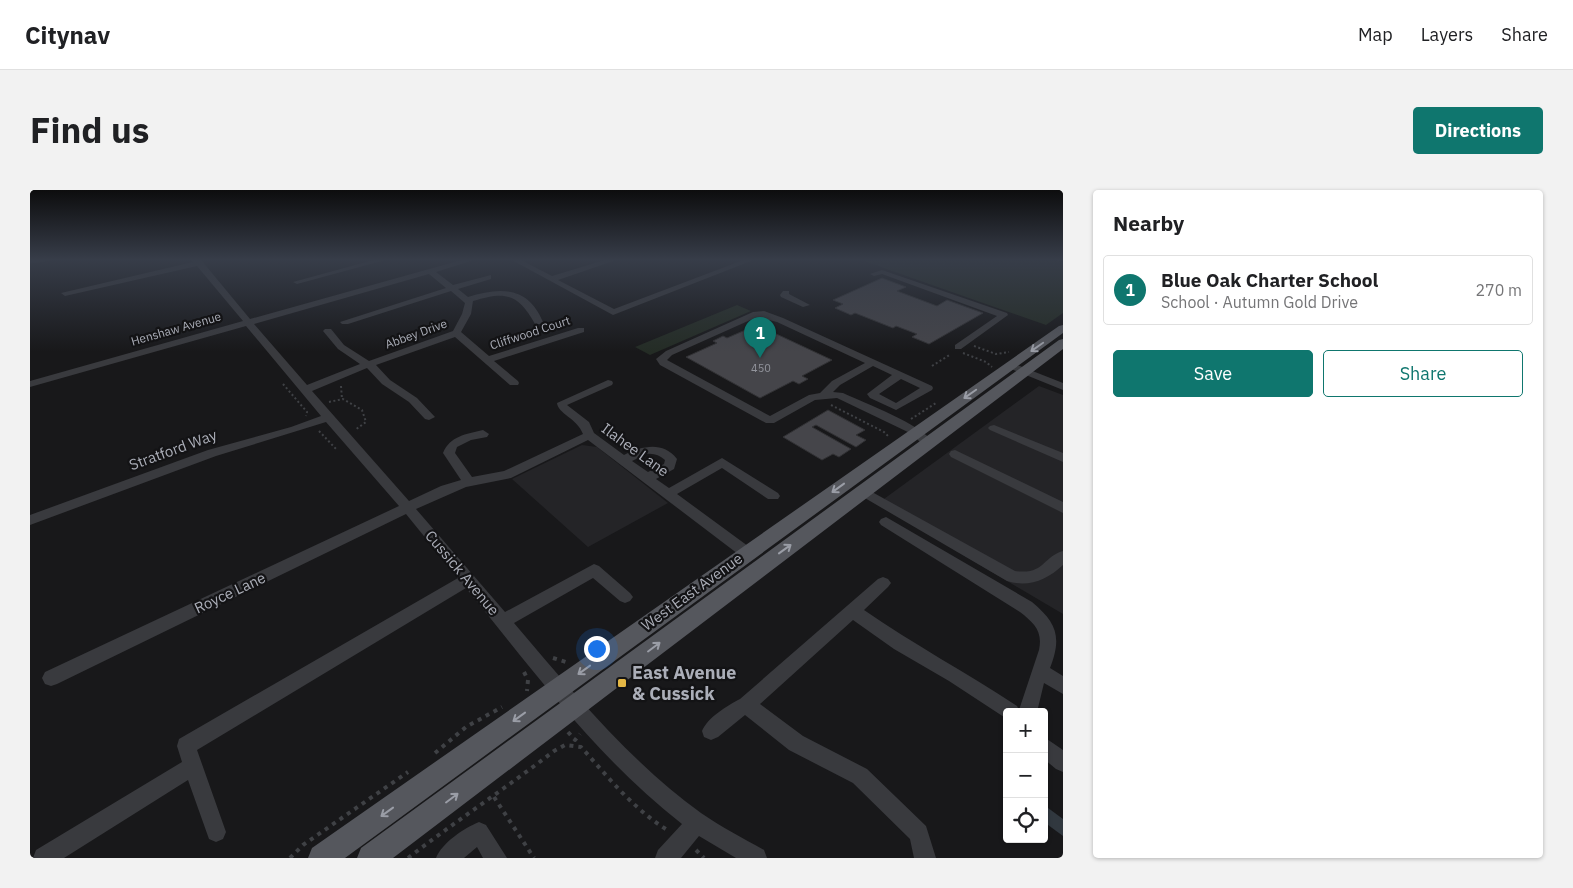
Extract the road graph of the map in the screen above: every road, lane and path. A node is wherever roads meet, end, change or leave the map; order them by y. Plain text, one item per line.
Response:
1 (77, 290) edge
2 (222, 290) edge
3 (362, 290) edge
4 (445, 290) edge
5 (455, 290) edge
6 (573, 290) edge
7 (670, 290) edge
8 (935, 290) edge
9 (65, 293) dead end
10 (786, 293) dead end
11 (468, 300) junction
12 (806, 305) dead end
13 (249, 322) junction
14 (345, 322) dead end
15 (538, 322) dead end
16 (1063, 328) edge
17 (581, 330) dead end
18 (328, 331) dead end
19 (456, 333) junction
20 (971, 343) dead end
21 (1063, 343) edge
22 (957, 350) junction
23 (1010, 359) junction
24 (487, 360) junction
25 (873, 362) junction
26 (367, 364) junction
27 (932, 366) dead end
28 (991, 370) dead end
29 (900, 375) junction
30 (339, 381) dead end
31 (608, 382) dead end
32 (514, 383) dead end
33 (30, 384) edge
34 (1063, 387) edge
35 (305, 390) junction
36 (824, 395) junction
37 (342, 399) junction
38 (328, 402) dead end
39 (937, 402) dead end
40 (328, 417) junction
41 (429, 418) dead end
42 (994, 428) dead end
43 (353, 431) dead end
44 (915, 433) junction
45 (483, 434) dead end
46 (590, 435) junction
47 (955, 454) dead end
48 (1063, 458) edge
49 (624, 461) junction
50 (647, 478) junction
51 (469, 482) junction
52 (863, 492) junction
53 (668, 494) junction
54 (772, 496) dead end
55 (408, 508) junction
56 (1063, 508) edge
57 (30, 520) edge
58 (886, 522) dead end
59 (747, 553) junction
60 (1063, 556) edge
61 (468, 579) junction
62 (884, 583) dead end
63 (625, 597) dead end
64 (853, 610) junction
65 (503, 622) junction
66 (1041, 671) junction
67 (524, 672) dead end
68 (51, 678) dead end
69 (1063, 686) edge
70 (525, 694) dead end
71 (565, 698) junction
72 (509, 705) dead end
73 (746, 705) junction
74 (1005, 708) edge
75 (1029, 708) edge
76 (711, 731) dead end
77 (1048, 749) edge
78 (430, 757) dead end
79 (1063, 762) edge
80 (193, 766) junction
81 (416, 766) dead end
82 (494, 797) junction
83 (696, 822) junction
84 (216, 832) dead end
85 (683, 841) junction
86 (44, 858) edge
87 (290, 858) edge
88 (322, 858) edge
89 (371, 858) edge
90 (408, 858) edge
91 (446, 858) edge
92 (496, 858) edge
93 (534, 858) edge
94 (666, 858) edge
95 (704, 858) edge
96 (756, 858) edge
97 (925, 858) edge

1 - 9 street
2 - 13 street, Cussick Avenue
3 - 13 street, Henshaw Avenue
4 - 14 street
5 - 11 street
6 - 7 street
8 - 22 street
10 - 12 street
11 - 15 street
11 - 19 street, Abbey Drive
13 - 33 street, Henshaw Avenue
13 - 35 street, Cussick Avenue
16 -> 23 main road, West East Avenue
17 - 24 street, Cliffwood Court
18 - 26 street
19 - 24 street
19 - 26 street, Abbey Drive
20 - 23 path
21 - 23 main road, West East Avenue
22 - 27 path
22 - 28 path
23 - 34 street
23 - 44 main road, West East Avenue
24 - 32 street
25 - 29 street
25 - 36 street
25 - 36 street
26 - 35 street, Abbey Drive
26 - 41 street
29 - 29 street
30 - 37 path
31 - 46 street
35 - 40 street, Cussick Avenue
36 - 44 street
37 - 38 path
37 - 43 path
39 - 44 path
40 - 55 street, Cussick Avenue
40 - 57 street, Stratford Way
42 - 48 street
44 - 52 main road, West East Avenue
44 -> 59 main road, West East Avenue
45 - 51 street
46 - 49 street, Ilahee Lane
46 - 51 street, Ilahee Lane
47 - 56 street
49 - 50 street, Ilahee Lane
49 - 50 street
50 - 53 street, Ilahee Lane
51 - 55 street, Ilahee Lane
52 - 60 street
71 -> 52 main road, West East Avenue
53 - 54 street
53 - 59 street, Ilahee Lane
55 - 61 street, Cussick Avenue
55 - 68 street, Royce Lane
58 - 66 street
59 -> 71 main road, West East Avenue
61 - 65 street, Cussick Avenue
61 - 80 street
62 - 64 street
63 - 65 street
64 - 73 street
64 - 74 street
65 - 71 street, Cussick Avenue
66 - 69 street
66 - 75 street
67 - 70 path
71 - 83 street, Cussick Avenue
71 -> 88 main road, West East Avenue
89 -> 71 main road, West East Avenue
72 - 78 path
73 - 76 street
73 - 97 street
77 - 79 street
80 - 84 street
80 - 86 street
81 - 87 path
82 - 85 path
82 - 90 path
82 - 93 path
83 - 85 street
83 - 96 street, Cussick Avenue
85 - 94 street
85 - 95 path
91 - 92 street

